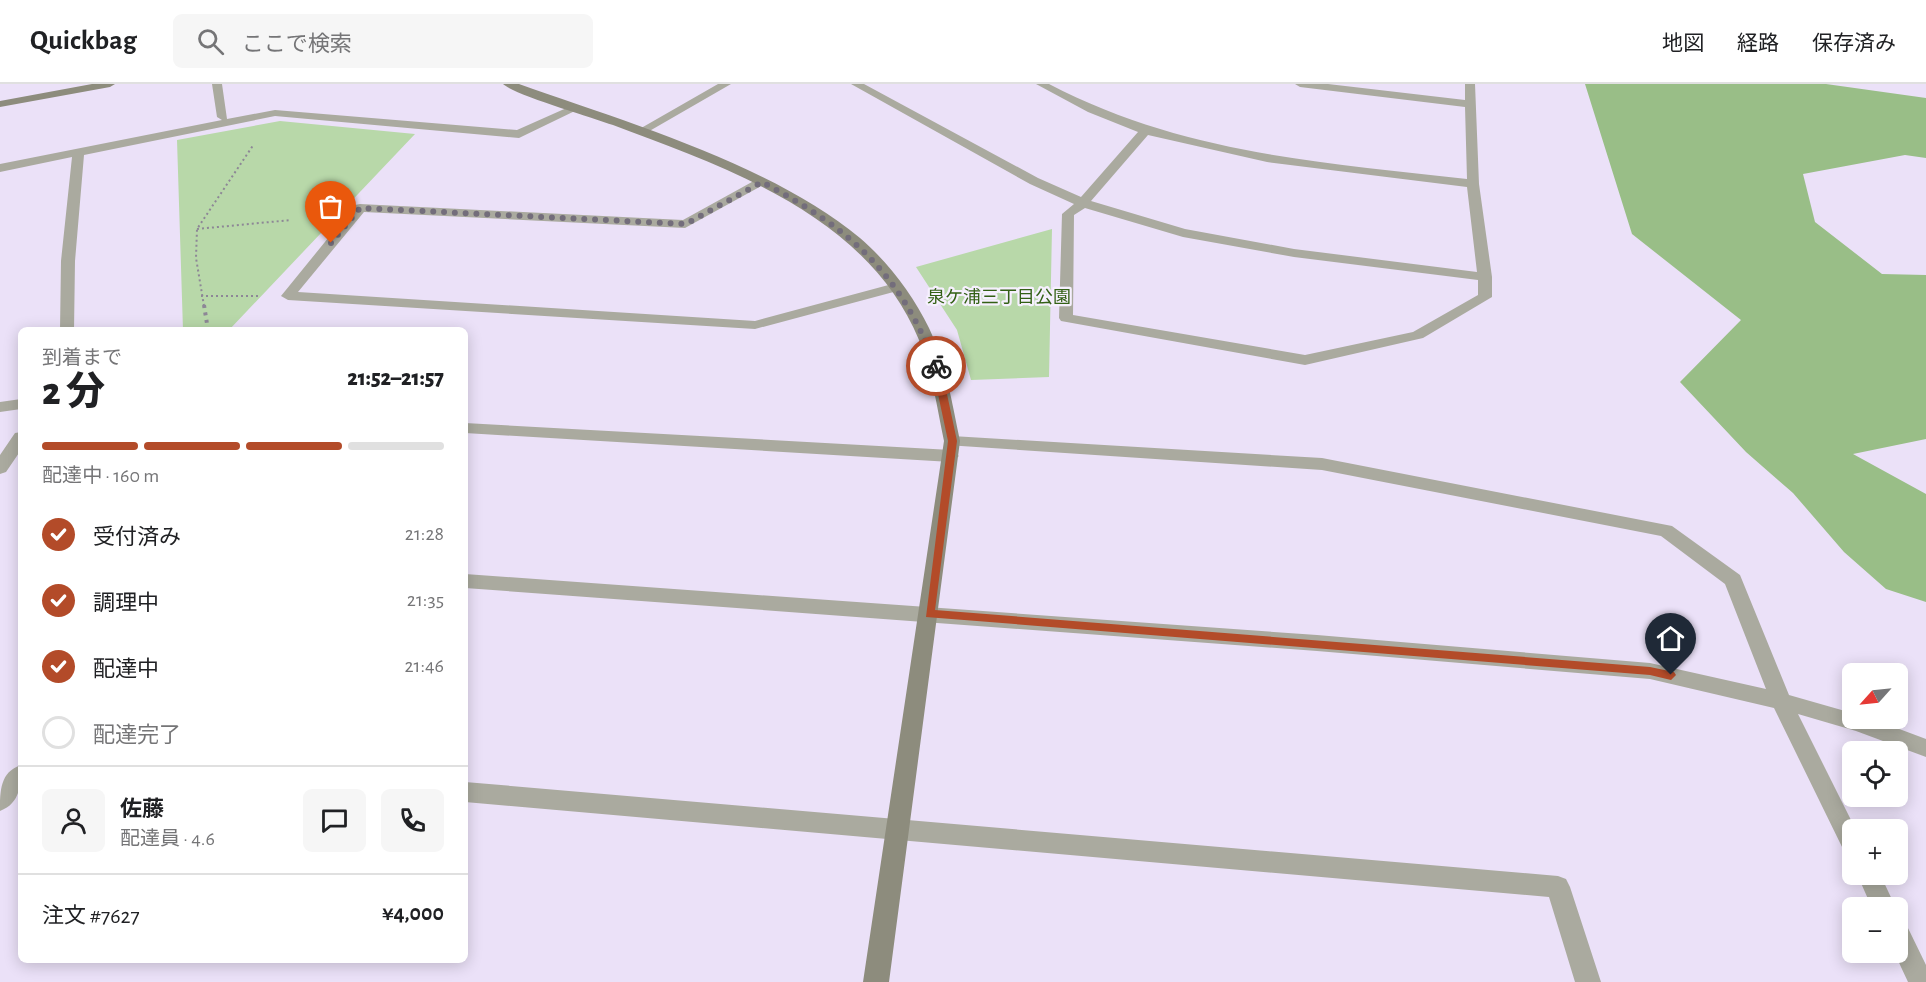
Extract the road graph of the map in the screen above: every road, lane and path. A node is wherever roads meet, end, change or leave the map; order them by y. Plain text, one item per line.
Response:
1 (110, 84) edge
2 (217, 84) edge
3 (508, 84) edge
4 (726, 84) edge
5 (856, 84) edge
6 (1041, 84) edge
7 (1300, 84) edge
8 (1470, 84) edge
9 (92, 86) edge
10 (0, 104) edge
11 (1471, 104) junction
12 (575, 108) junction
13 (275, 113) junction
14 (223, 117) dead end
15 (1146, 130) junction
16 (642, 131) junction
17 (78, 154) junction
18 (0, 168) edge
19 (762, 182) junction
20 (1473, 184) junction
21 (1083, 203) junction
22 (291, 220) dead end
23 (197, 229) junction
24 (1485, 277) junction
25 (896, 287) junction
26 (201, 296) junction
27 (288, 296) junction
28 (67, 327) edge
29 (207, 327) edge
30 (18, 404) edge
31 (0, 407) edge
32 (468, 428) edge
33 (18, 441) edge
34 (951, 449) junction
35 (0, 468) edge
36 (468, 581) edge
37 (929, 614) junction
38 (1781, 701) junction
39 (1926, 748) edge
40 (18, 778) edge
41 (468, 792) edge
42 (0, 801) edge
43 (1842, 824) edge
44 (897, 831) junction
45 (1908, 955) edge
46 (876, 982) edge
47 (1588, 982) edge
48 (1921, 982) edge

1 - 9 street
2 - 14 street
3 - 12 street
4 - 16 street
5 - 21 street
6 - 15 street
7 - 11 street
8 - 11 street
9 - 10 street
11 - 20 street
12 - 13 street
12 - 16 street
13 - 17 street
13 - 23 path
15 - 20 street
15 - 21 street
16 - 19 street
17 - 18 street
17 - 28 street
19 - 25 street
19 - 27 street
20 - 24 street
21 - 24 street
21 - 24 street
22 - 23 path
23 - 26 path
25 - 27 street
25 - 34 street
26 - 27 path
26 - 29 path
30 - 31 street
32 - 34 street
33 - 35 street
34 - 37 street
34 - 38 street
36 - 37 street
37 - 38 street
37 - 44 street
38 - 39 street
38 - 43 street
40 - 42 street
41 - 44 street
44 - 46 street
44 - 47 street
45 - 48 street

